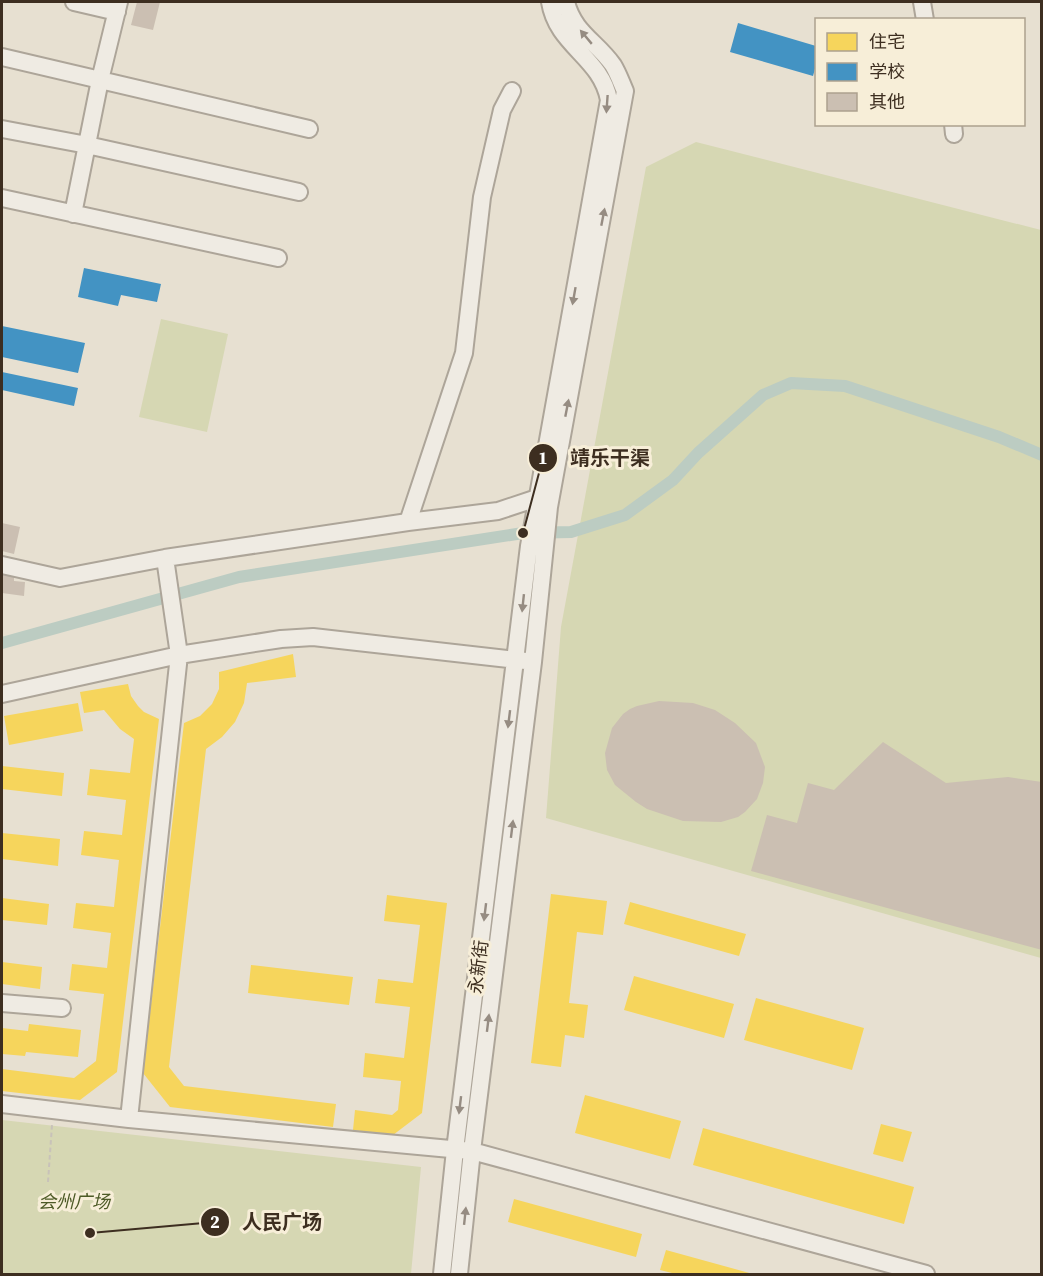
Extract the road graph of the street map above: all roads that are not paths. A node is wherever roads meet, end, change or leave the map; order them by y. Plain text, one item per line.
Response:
1 (74, 2) edge
2 (550, 2) edge
3 (566, 2) edge
4 (922, 2) edge
5 (118, 7) edge
6 (925, 18) edge
7 (2, 57) edge
8 (100, 80) junction
9 (512, 91) dead end
10 (2, 129) edge
11 (309, 129) dead end
12 (87, 145) junction
13 (299, 192) dead end
14 (2, 198) edge
15 (73, 214) junction
16 (278, 258) dead end
17 (540, 504) junction
18 (408, 522) junction
19 (2, 565) edge
20 (166, 566) junction
21 (178, 655) junction
22 (524, 661) junction
23 (2, 694) edge
24 (2, 1003) edge
25 (62, 1008) dead end
26 (2, 1104) edge
27 (129, 1119) junction
28 (463, 1151) junction
29 (442, 1275) edge
30 (459, 1275) edge
31 (926, 1275) edge

1 - 5 street
2 -> 17 street
17 -> 3 street
4 - 6 street
5 - 8 street
7 - 8 street
8 - 11 street
8 - 12 street
9 - 18 street
10 - 12 street
12 - 13 street
12 - 15 street
14 - 15 street
15 - 16 street
17 - 18 street
17 - 22 street, 永新街
18 - 20 street
19 - 20 street
20 - 21 street
21 - 22 street
21 - 23 street
21 - 27 street
22 - 28 street, 永新街
24 - 25 street
26 - 27 street
27 - 28 street
28 - 29 street, 永新街
30 -> 28 street, 永新街
28 - 31 street

